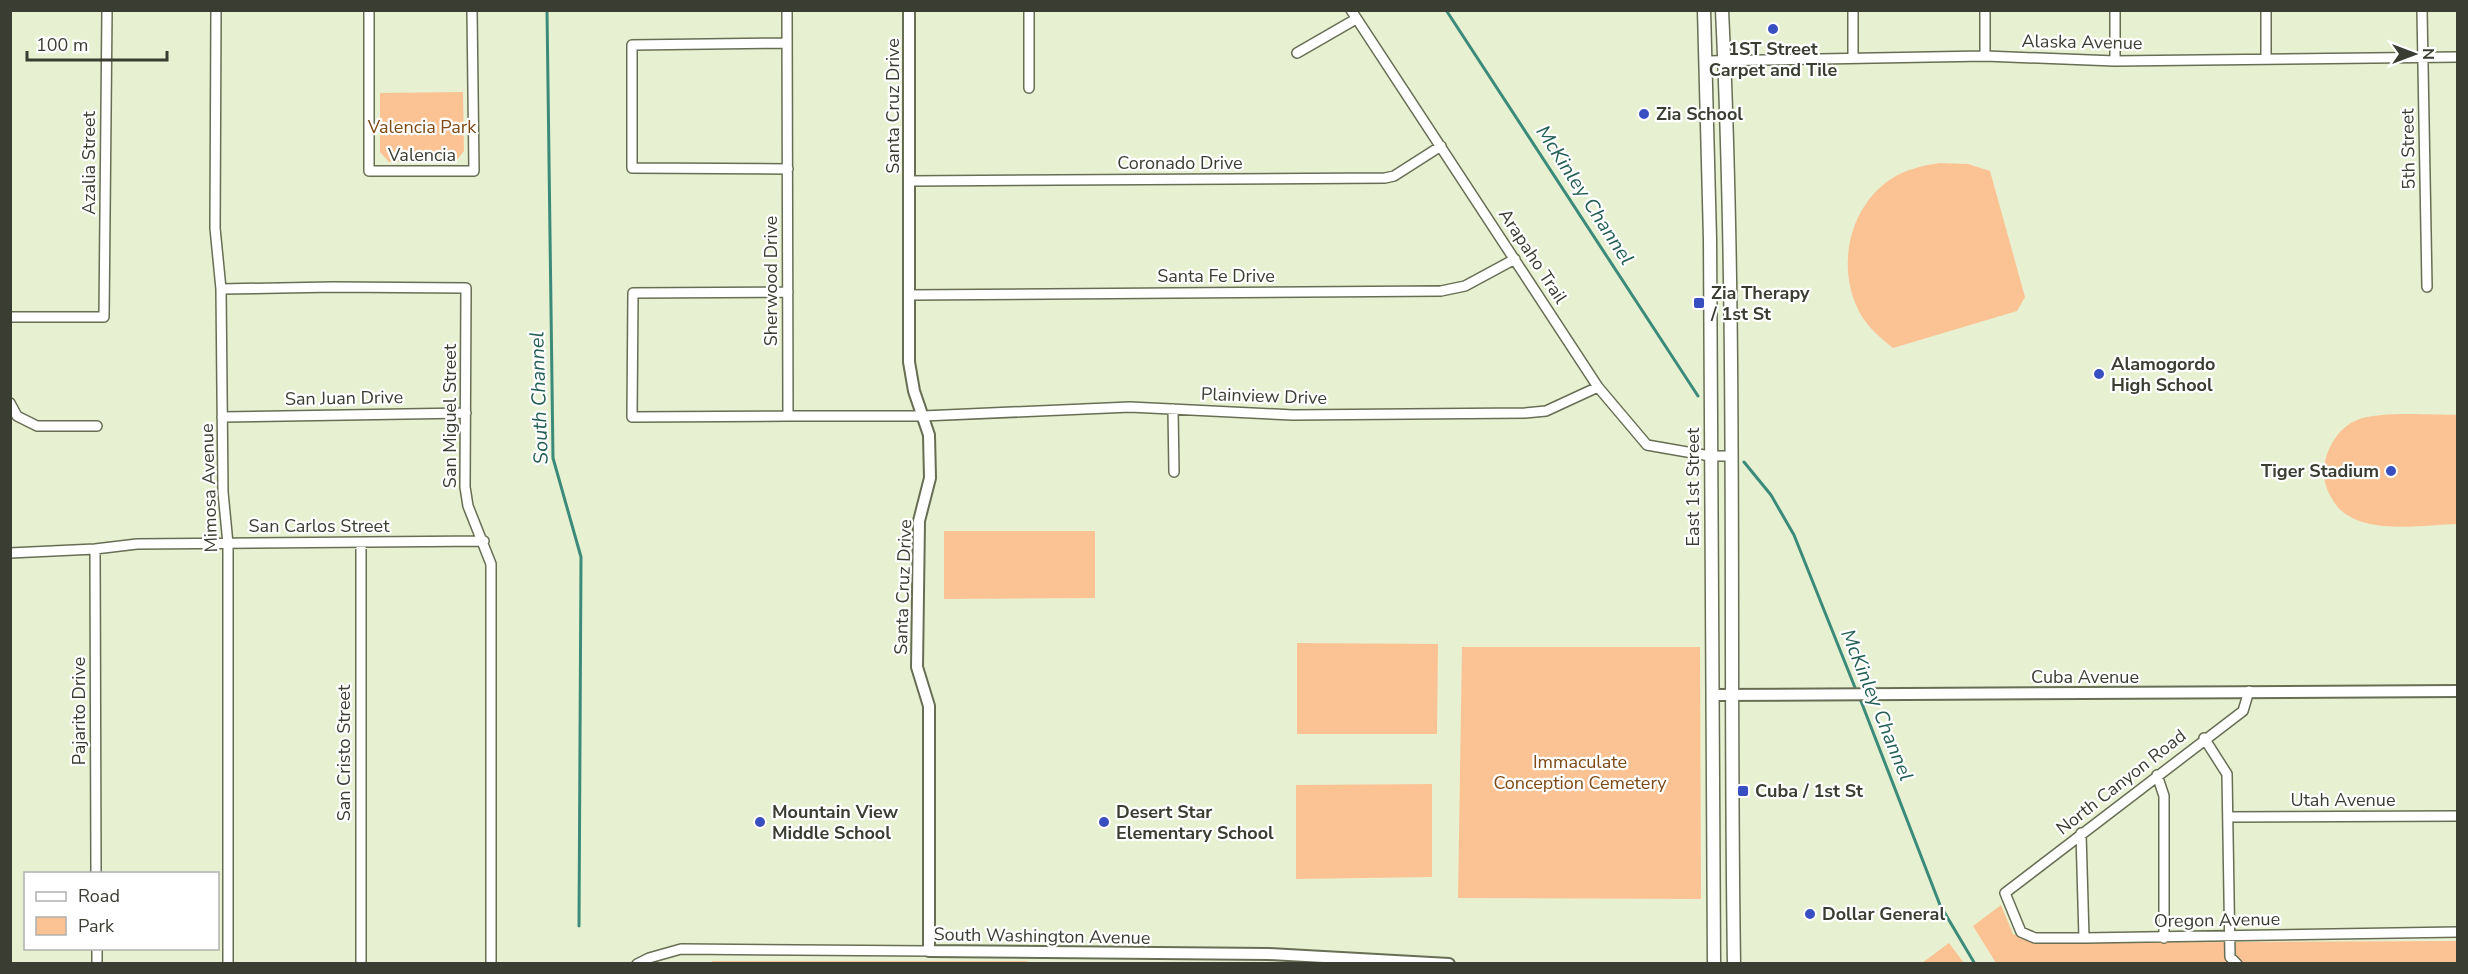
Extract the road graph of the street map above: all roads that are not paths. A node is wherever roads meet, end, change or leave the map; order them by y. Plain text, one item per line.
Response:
1 (107, 10) edge
2 (216, 10) edge
3 (369, 10) edge
4 (472, 10) edge
5 (787, 10) edge
6 (909, 10) edge
7 (1029, 10) edge
8 (1704, 10) edge
9 (1722, 10) edge
10 (1852, 10) edge
11 (1984, 10) edge
12 (2115, 10) edge
13 (2266, 10) edge
14 (2422, 10) edge
15 (1354, 15) edge
16 (786, 44) junction
17 (1297, 52) dead end
18 (1985, 56) junction
19 (2422, 57) junction
20 (2457, 57) edge
21 (1853, 58) junction
22 (2266, 58) junction
23 (1724, 60) junction
24 (1706, 61) junction
25 (2115, 61) junction
26 (1029, 88) dead end
27 (1441, 147) junction
28 (788, 169) junction
29 (910, 181) junction
30 (1515, 259) junction
31 (2427, 287) dead end
32 (221, 289) junction
33 (788, 292) junction
34 (909, 295) junction
35 (10, 317) edge
36 (1598, 387) junction
37 (10, 403) edge
38 (1173, 409) junction
39 (466, 413) junction
40 (788, 416) junction
41 (923, 416) junction
42 (222, 417) junction
43 (97, 426) dead end
44 (1710, 456) junction
45 (1730, 456) junction
46 (1174, 472) dead end
47 (484, 541) junction
48 (361, 543) junction
49 (228, 544) junction
50 (95, 549) junction
51 (10, 553) edge
52 (1711, 572) junction
53 (1730, 573) junction
54 (2249, 691) junction
55 (2457, 691) edge
56 (1713, 695) junction
57 (1730, 695) junction
58 (2204, 738) junction
59 (2157, 775) junction
60 (2457, 816) edge
61 (2228, 817) junction
62 (2081, 833) junction
63 (96, 872) edge
64 (2005, 893) joint
65 (2457, 932) edge
66 (2230, 935) junction
67 (2084, 938) junction
68 (2164, 938) junction
69 (928, 951) junction
70 (228, 963) edge
71 (361, 963) edge
72 (491, 963) edge
73 (637, 963) edge
74 (1449, 963) edge
75 (1714, 963) edge
76 (1734, 963) edge
77 (2237, 963) edge

1 - 35 street, Azalia Street
2 - 32 street, Mimosa Avenue
3 - 4 street, Valencia
5 - 16 street, Sherwood Drive
6 - 29 street, Santa Cruz Drive
7 - 26 street
8 - 24 main road, East 1st Street
9 - 23 main road, East 1st Street
10 - 21 street
11 - 18 street
12 - 25 street
13 - 22 street
14 - 19 street, 5th Street
15 - 17 street
15 - 27 street, Arapaho Trail
16 - 28 street, Sherwood Drive
16 - 28 street
18 - 21 street, Alaska Avenue
18 - 25 street, Alaska Avenue
19 - 20 street, Alaska Avenue
19 - 22 street, Alaska Avenue
19 - 31 street, 5th Street
21 - 23 street, Alaska Avenue
22 - 25 street, Alaska Avenue
23 - 24 street, Alaska Avenue
23 - 45 main road, East 1st Street
24 - 44 main road, East 1st Street
27 - 29 street, Coronado Drive
27 - 30 street, Arapaho Trail
28 - 33 street, Sherwood Drive
29 - 34 street, Santa Cruz Drive
30 - 34 street, Santa Fe Drive
30 - 36 street, Arapaho Trail
32 - 39 street, San Miguel Street
32 - 42 street, Mimosa Avenue
33 - 40 street, Sherwood Drive
33 - 40 street
34 - 41 street, Santa Cruz Drive
36 - 38 street, Plainview Drive
36 - 44 street, Arapaho Trail
37 - 43 street
38 - 41 street, Plainview Drive
38 - 46 street
39 - 42 street, San Juan Drive
39 - 47 street, San Miguel Street
40 - 41 street
41 - 69 street, Santa Cruz Drive
42 - 49 street, Mimosa Avenue
44 - 45 street, Arapaho Trail
44 - 52 main road, East 1st Street
45 - 53 main road, East 1st Street
47 - 48 street, San Carlos Street
47 - 72 street, San Miguel Street
48 - 49 street, San Carlos Street
48 - 71 street, San Cristo Street
49 - 50 street, San Carlos Street
49 - 70 street, Mimosa Avenue
50 - 51 street, San Carlos Street
50 - 63 street, Pajarito Drive
52 - 53 street
52 - 56 main road, East 1st Street
53 - 57 main road, East 1st Street
54 - 55 street, Cuba Avenue
54 - 57 street, Cuba Avenue
54 - 58 street, North Canyon Road
56 - 57 street, Cuba Avenue
56 - 75 main road, East 1st Street
57 - 76 main road, East 1st Street
58 - 59 street, North Canyon Road
58 - 61 street
59 - 62 street, North Canyon Road
59 - 68 street
60 - 61 street, Utah Avenue
61 - 66 street
62 - 64 street, North Canyon Road
62 - 67 street
64 - 67 street, Oregon Avenue
65 - 66 street, Oregon Avenue
66 - 68 street, Oregon Avenue
66 - 77 street
67 - 68 street, Oregon Avenue
69 - 73 street, South Washington Avenue
69 - 74 street, South Washington Avenue

